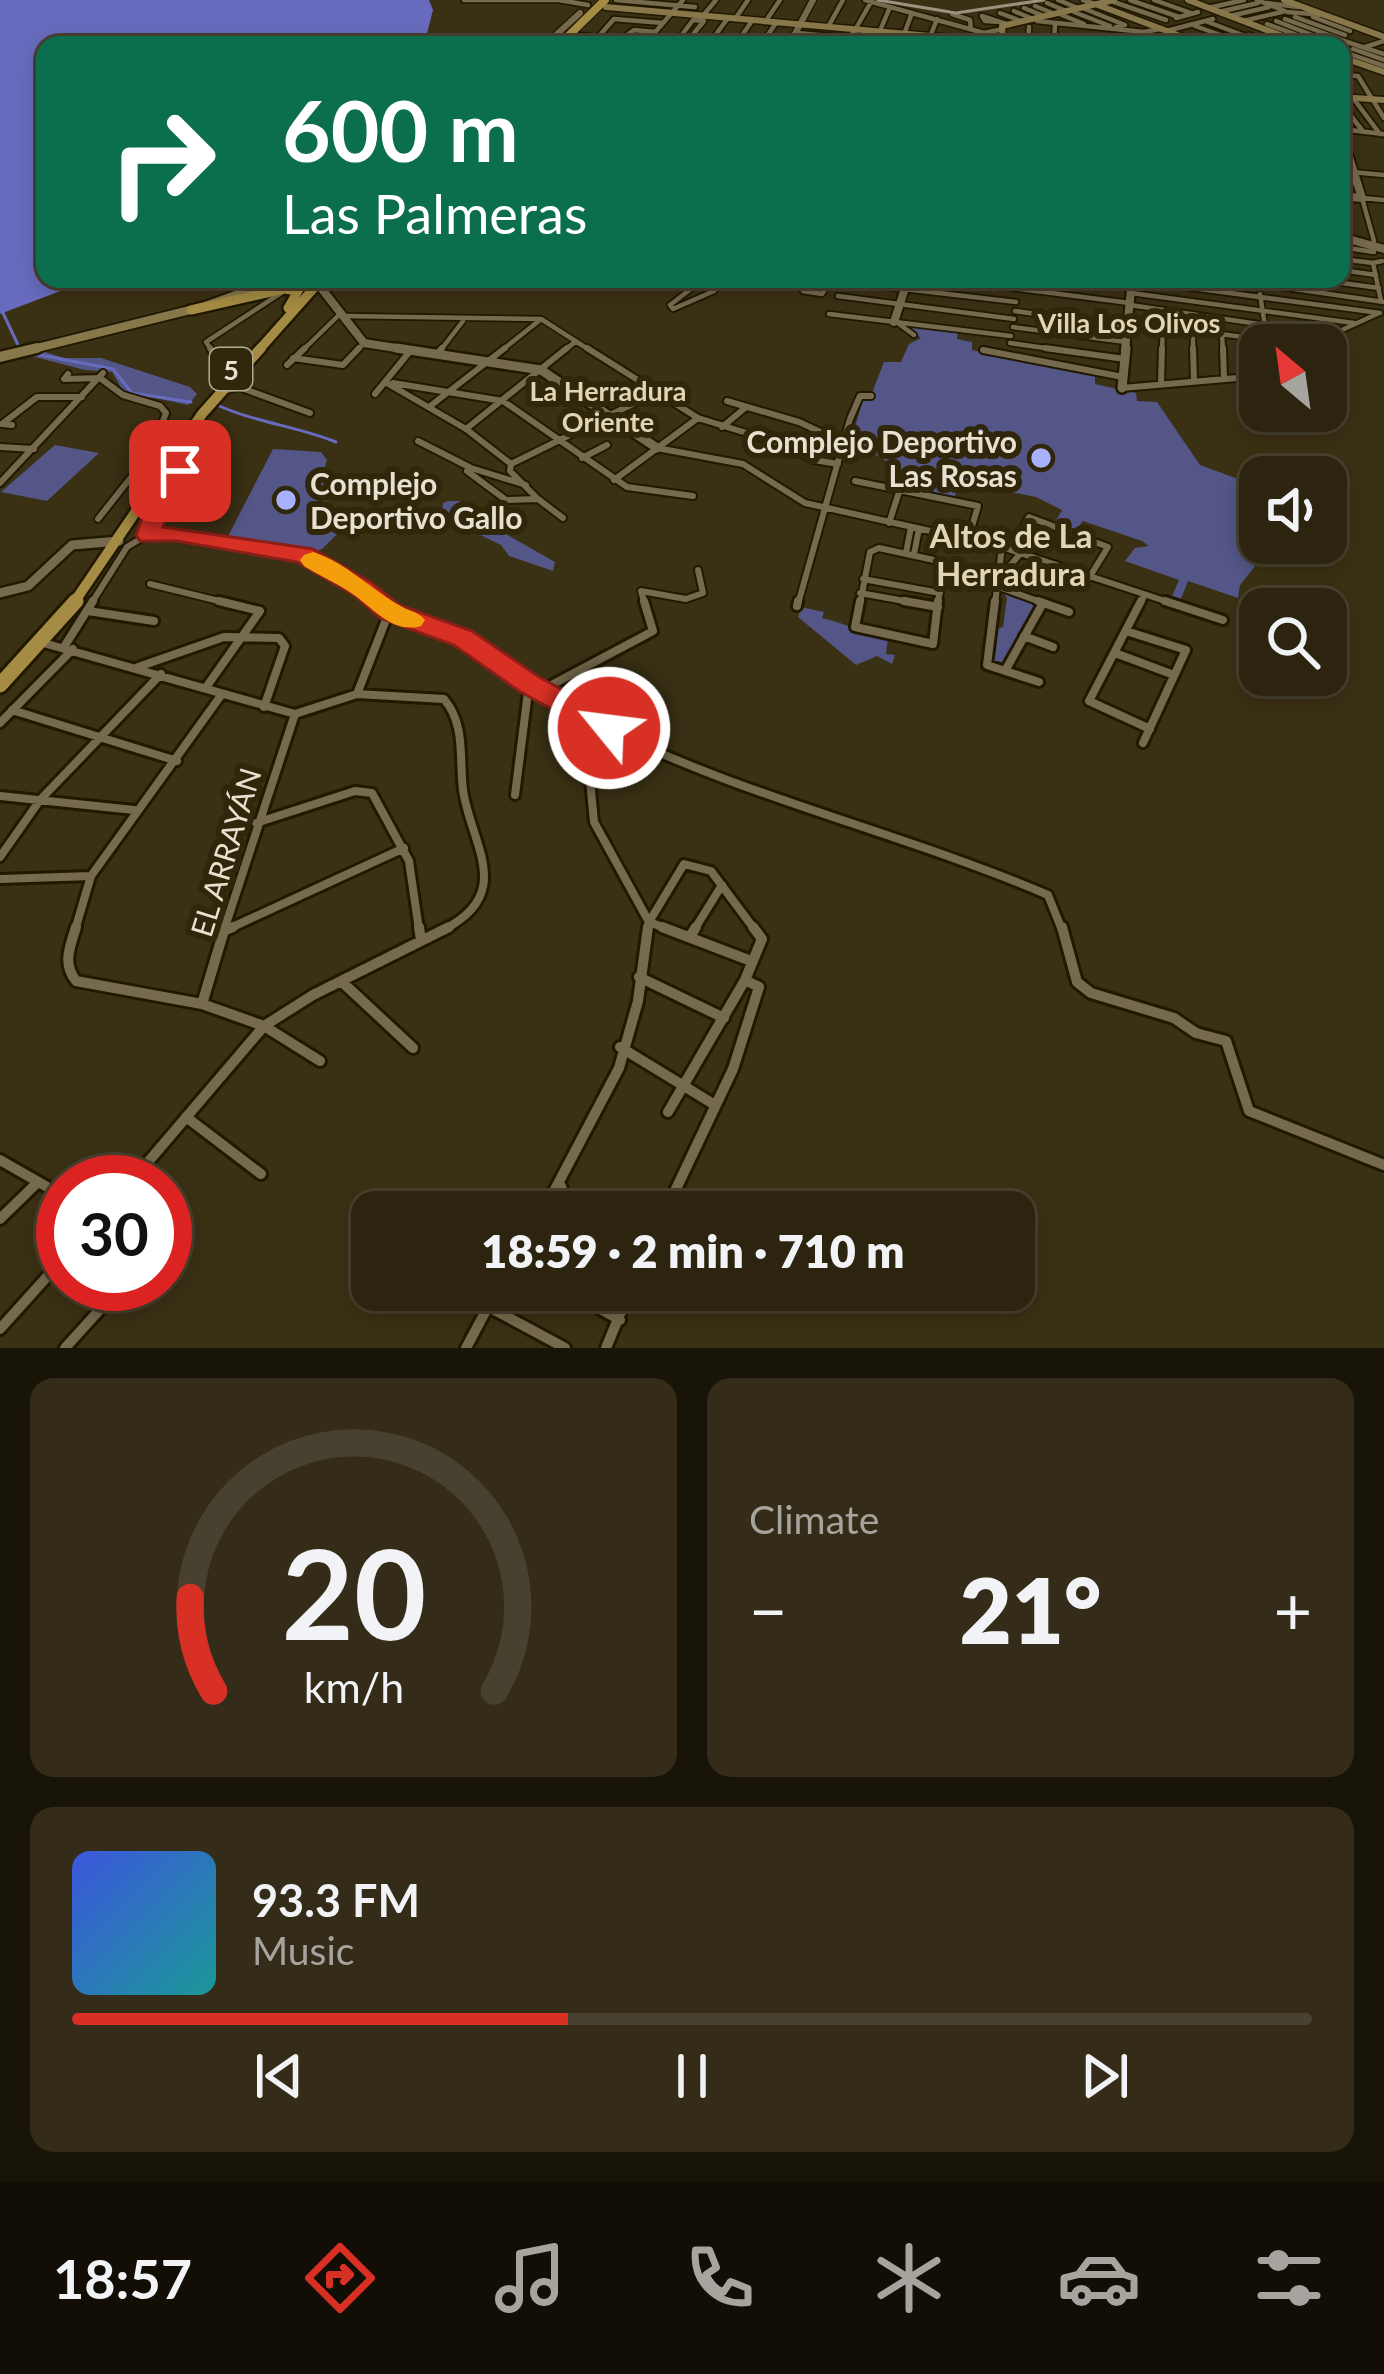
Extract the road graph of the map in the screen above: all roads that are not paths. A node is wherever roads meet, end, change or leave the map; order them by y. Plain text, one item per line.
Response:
1 (464, 0) edge
2 (559, 0) edge
3 (716, 0) edge
4 (748, 0) edge
5 (780, 0) edge
6 (812, 0) edge
7 (843, 0) edge
8 (1058, 0) edge
9 (1083, 0) edge
10 (1127, 0) edge
11 (1154, 0) edge
12 (1189, 0) edge
13 (1214, 0) edge
14 (1244, 0) edge
15 (1284, 0) edge
16 (869, 1) edge
17 (1114, 1) edge
18 (682, 2) edge
19 (1260, 2) edge
20 (602, 3) edge
21 (1047, 3) dead end
22 (1097, 5) junction
23 (1035, 6) dead end
24 (694, 7) dead end
25 (890, 7) junction
26 (1270, 7) junction
27 (1024, 8) dead end
28 (1208, 8) junction
29 (1196, 10) junction
30 (1014, 11) dead end
31 (913, 12) junction
32 (1000, 13) dead end
33 (1069, 13) junction
34 (672, 14) junction
35 (952, 14) dead end
36 (1303, 14) junction
37 (1216, 15) junction
38 (1284, 15) junction
39 (1325, 15) junction
40 (1230, 16) junction
41 (1179, 17) junction
42 (702, 18) junction
43 (731, 19) junction
44 (937, 19) junction
45 (1166, 20) junction
46 (640, 21) junction
47 (752, 21) junction
48 (1032, 21) junction
49 (1204, 21) junction
50 (1243, 21) junction
51 (1276, 21) junction
52 (765, 22) junction
53 (663, 23) junction
54 (776, 23) junction
55 (1191, 24) junction
56 (1267, 24) junction
57 (954, 25) junction
58 (1005, 25) junction
59 (1053, 25) junction
60 (799, 26) junction
61 (1256, 26) junction
62 (970, 28) junction
63 (1115, 29) junction
64 (634, 30) junction
65 (826, 31) junction
66 (1163, 31) junction
67 (655, 32) junction
68 (880, 32) junction
69 (905, 34) junction
70 (1346, 34) junction
71 (562, 36) edge
72 (564, 36) edge
73 (600, 36) edge
74 (627, 36) edge
75 (652, 36) edge
76 (681, 36) edge
77 (716, 36) edge
78 (741, 36) edge
79 (767, 36) edge
80 (794, 36) edge
81 (823, 36) edge
82 (844, 36) edge
83 (852, 36) edge
84 (861, 36) edge
85 (878, 36) edge
86 (912, 36) edge
87 (930, 36) edge
88 (956, 36) edge
89 (958, 36) edge
90 (981, 36) edge
91 (987, 36) edge
92 (1004, 36) edge
93 (1031, 36) edge
94 (1054, 36) edge
95 (1093, 36) edge
96 (1098, 36) edge
97 (1103, 36) edge
98 (1143, 36) edge
99 (1145, 36) edge
100 (1148, 36) edge
101 (1150, 36) edge
102 (1166, 36) edge
103 (1173, 36) edge
104 (1217, 36) edge
105 (1248, 36) edge
106 (1282, 36) edge
107 (1297, 36) edge
108 (1315, 36) edge
109 (1342, 36) edge
110 (1350, 39) edge
111 (1384, 39) edge
112 (1354, 44) junction
113 (1350, 46) edge
114 (1364, 47) junction
115 (1350, 53) edge
116 (1382, 61) edge
117 (1350, 76) edge
118 (1350, 98) edge
119 (1369, 99) junction
120 (1350, 103) edge
121 (1382, 111) edge
122 (1351, 117) joint
123 (1368, 117) junction
124 (1363, 131) junction
125 (1382, 134) edge
126 (1350, 138) edge
127 (1350, 160) edge
128 (1350, 172) edge
129 (1355, 172) junction
130 (1384, 175) edge
131 (1350, 182) edge
132 (1358, 183) junction
133 (1350, 197) edge
134 (1363, 198) junction
135 (1384, 200) edge
136 (1378, 246) edge
137 (1379, 262) edge
138 (1350, 271) edge
139 (1376, 275) junction
140 (1350, 284) edge
141 (270, 288) edge
142 (291, 288) edge
143 (297, 288) edge
144 (306, 288) edge
145 (306, 288) edge
146 (317, 288) edge
147 (317, 288) edge
148 (692, 288) edge
149 (716, 288) edge
150 (890, 288) edge
151 (1019, 288) joint
152 (1259, 288) edge
153 (1302, 288) edge
154 (1379, 288) junction
155 (260, 289) junction
156 (904, 290) junction
157 (1131, 291) edge
158 (329, 294) junction
159 (838, 296) dead end
160 (1260, 297) junction
161 (1383, 301) edge
162 (900, 304) junction
163 (210, 306) junction
164 (191, 310) junction
165 (1261, 310) junction
166 (1382, 312) edge
167 (343, 314) junction
168 (829, 314) dead end
169 (1014, 315) junction
170 (542, 319) junction
171 (464, 320) junction
172 (896, 322) junction
173 (1354, 323) junction
174 (1128, 324) junction
175 (1262, 324) joint
176 (1163, 326) junction
177 (1347, 326) edge
178 (1193, 330) junction
179 (1222, 334) junction
180 (914, 335) dead end
181 (1239, 336) edge
182 (1011, 339) junction
183 (576, 341) junction
184 (1126, 342) junction
185 (364, 343) junction
186 (411, 350) junction
187 (983, 350) dead end
188 (437, 354) junction
189 (1009, 356) junction
190 (0, 357) edge
191 (1125, 359) junction
192 (487, 362) junction
193 (231, 369) junction
194 (541, 370) junction
195 (68, 374) dead end
196 (101, 376) junction
197 (1225, 377) junction
198 (1239, 377) edge
199 (1194, 380) junction
200 (385, 382) junction
201 (1122, 382) junction
202 (1161, 384) junction
203 (448, 392) junction
204 (219, 393) junction
205 (656, 393) junction
206 (376, 394) dead end
207 (871, 396) dead end
208 (82, 397) junction
209 (502, 401) junction
210 (727, 401) dead end
211 (746, 407) junction
212 (428, 408) junction
213 (310, 413) dead end
214 (610, 416) junction
215 (698, 418) junction
216 (12, 425) dead end
217 (722, 427) junction
218 (466, 429) junction
219 (418, 441) dead end
220 (558, 441) junction
221 (844, 443) junction
222 (608, 445) dead end
223 (0, 447) edge
224 (657, 448) junction
225 (36, 449) junction
226 (582, 458) junction
227 (511, 464) junction
228 (838, 464) junction
229 (471, 468) junction
230 (180, 471) dead end
231 (614, 480) junction
232 (855, 481) dead end
233 (0, 483) edge
234 (528, 485) junction
235 (898, 492) junction
236 (693, 496) dead end
237 (538, 499) junction
238 (825, 509) junction
239 (563, 518) dead end
240 (98, 519) dead end
241 (885, 522) junction
242 (915, 528) junction
243 (148, 535) junction
244 (968, 540) junction
245 (114, 541) junction
246 (1013, 551) junction
247 (910, 553) junction
248 (698, 570) dead end
249 (1089, 578) junction
250 (863, 579) junction
251 (1000, 582) junction
252 (149, 584) dead end
253 (1126, 591) junction
254 (0, 593) edge
255 (860, 593) junction
256 (940, 593) junction
257 (1144, 596) junction
258 (1043, 603) junction
259 (797, 606) dead end
260 (938, 607) junction
261 (88, 611) junction
262 (389, 612) junction
263 (1069, 612) dead end
264 (1132, 616) junction
265 (1223, 620) dead end
266 (154, 621) dead end
267 (244, 631) junction
268 (1126, 631) junction
269 (1024, 636) junction
270 (38, 642) junction
271 (1054, 647) dead end
272 (68, 648) junction
273 (1115, 653) junction
274 (136, 668) junction
275 (1005, 671) junction
276 (0, 674) edge
277 (161, 674) junction
278 (1174, 675) junction
279 (1040, 682) dead end
280 (529, 684) junction
281 (0, 685) edge
282 (207, 686) junction
283 (543, 689) junction
284 (222, 694) junction
285 (357, 694) junction
286 (264, 707) junction
287 (12, 710) junction
288 (295, 714) junction
289 (0, 723) edge
290 (608, 727) junction
291 (1150, 729) junction
292 (102, 738) junction
293 (1144, 743) dead end
294 (177, 761) junction
295 (515, 795) dead end
296 (0, 796) edge
297 (40, 800) junction
298 (134, 811) junction
299 (256, 823) junction
300 (404, 848) junction
301 (0, 857) edge
302 (91, 876) junction
303 (0, 879) edge
304 (722, 885) junction
305 (649, 922) junction
306 (226, 931) junction
307 (691, 936) junction
308 (422, 940) junction
309 (752, 961) junction
310 (639, 977) junction
311 (745, 980) junction
312 (341, 981) junction
313 (202, 1004) junction
314 (724, 1018) junction
315 (265, 1026) junction
316 (620, 1047) junction
317 (413, 1048) dead end
318 (320, 1061) dead end
319 (684, 1086) junction
320 (715, 1105) junction
321 (668, 1112) dead end
322 (186, 1117) junction
323 (154, 1155) edge
324 (0, 1160) edge
325 (1384, 1165) edge
326 (261, 1174) dead end
327 (562, 1179) junction
328 (36, 1181) edge
329 (36, 1184) edge
330 (555, 1191) edge
331 (563, 1191) edge
332 (674, 1191) edge
333 (0, 1219) edge
334 (36, 1289) edge
335 (99, 1311) edge
336 (487, 1311) edge
337 (497, 1311) edge
338 (604, 1311) edge
339 (623, 1311) edge
340 (620, 1320) junction
341 (0, 1329) edge
342 (65, 1348) edge
343 (466, 1348) edge
344 (566, 1348) edge
345 (606, 1348) edge

1 - 2 street
2 - 20 street
3 - 42 street
4 - 43 street
5 - 52 street
6 - 60 street
7 - 65 street
8 - 33 street
9 - 22 street
10 - 17 main road
10 - 41 street
11 - 29 street
12 - 29 main road
13 - 29 street
14 - 28 street
15 - 39 main road
16 - 25 street
16 - 31 street
16 - 83 street
17 - 22 main road
17 - 45 street
18 - 20 street
18 - 24 street
18 - 34 street
19 - 26 street
19 - 36 street
19 - 37 street
20 - 34 main road
20 - 71 highway
20 - 72 highway
21 - 33 street
22 - 33 main road
22 - 99 main road
23 - 33 street
25 - 31 street
25 - 68 street
26 - 38 street
26 - 40 street
27 - 48 street
28 - 29 main road
28 - 37 main road
29 - 41 street
30 - 48 street
31 - 44 street
31 - 69 street
32 - 48 street
33 - 48 main road
33 - 59 street
33 - 63 street
33 - 63 street
33 - 96 street
34 - 42 main road
34 - 53 street
35 - 62 street
36 - 38 street
36 - 39 street
36 - 70 street
36 - 70 street
37 - 40 main road
37 - 49 street
38 - 50 street
38 - 51 street
38 - 70 street
39 - 70 main road
40 - 50 main road
41 - 45 street
42 - 43 main road
42 - 76 street
43 - 47 main road
43 - 77 street
44 - 57 street
44 - 62 street
44 - 87 street
45 - 100 street
46 - 53 street
46 - 64 street
46 - 73 street
47 - 52 main road
47 - 78 street
48 - 58 main road
48 - 59 street
48 - 93 street
49 - 55 street
49 - 105 street
50 - 61 main road
51 - 56 street
51 - 108 street
52 - 54 main road
53 - 67 street
54 - 60 main road
54 - 79 street
55 - 66 street
55 - 104 street
56 - 61 street
56 - 107 street
57 - 62 street
57 - 88 street
58 - 91 street
58 - 92 main road
59 - 94 street
59 - 95 street
60 - 65 main road
60 - 80 street
61 - 106 main road
62 - 89 street
62 - 90 street
63 - 97 street
63 - 98 street
64 - 67 street
64 - 74 street
65 - 81 street
65 - 82 main road
66 - 101 main road
66 - 102 street
66 - 103 main road
67 - 75 street
68 - 69 main road
68 - 84 main road
68 - 85 street
69 - 86 main road
70 - 109 street
70 - 111 main road
110 - 112 street
111 - 114 street
112 - 113 street
112 - 114 street
114 - 116 street
115 - 116 main road
117 - 119 street
118 - 119 main road
119 - 121 main road
120 - 123 street
122 - 123 street
122 - 124 street
123 - 125 street
124 - 125 street
124 - 126 street
127 - 129 street
128 - 129 street
129 - 130 street
129 - 132 street
131 - 132 street
132 - 134 street
133 - 134 street
134 - 135 street
134 - 136 street
136 - 137 street
137 - 139 street
138 - 139 street
139 - 154 street
140 - 154 street
141 - 155 highway
142 - 163 highway
143 - 193 street
144 - 193 highway, 5
145 - 204 highway, 5
146 - 158 highway
147 - 158 highway
148 - 149 street
150 - 156 street
151 - 157 street
151 - 169 street
152 - 160 street
153 - 161 street
154 - 161 street
155 - 163 highway
155 - 164 main road
156 - 162 street
156 - 169 street
157 - 160 street
157 - 165 street
157 - 174 street
157 - 175 street
158 - 167 street
159 - 162 street
160 - 165 street
160 - 166 street
162 - 169 street
162 - 172 street
163 - 164 highway
164 - 190 main road
165 - 173 street
165 - 175 street
166 - 173 street
167 - 171 street
167 - 185 street
167 - 185 street
168 - 172 street
169 - 174 street
169 - 182 street
169 - 184 street
170 - 171 street
170 - 183 street
170 - 192 street
171 - 188 street
172 - 180 street
172 - 182 street
173 - 177 street
174 - 176 street
174 - 184 street
176 - 178 street
176 - 202 street
178 - 179 street
178 - 199 street
179 - 181 street
179 - 197 street
182 - 189 street
182 - 191 street
183 - 194 street
183 - 205 street
184 - 191 street
185 - 186 street
186 - 188 street
186 - 200 street
187 - 189 street
188 - 192 street
189 - 201 street
191 - 201 street
192 - 194 street
192 - 203 street
193 - 245 highway, 5
194 - 209 street
194 - 214 street
195 - 196 street
196 - 208 street
196 - 240 street
197 - 198 street
197 - 199 street
199 - 202 street
200 - 203 street
200 - 206 street
200 - 212 street
201 - 202 street
203 - 209 street
203 - 212 street
204 - 213 street
204 - 245 highway, 5
205 - 214 street
205 - 215 street
207 - 221 street
208 - 216 street
208 - 225 street
209 - 218 street
209 - 220 street
210 - 211 street
211 - 217 street
211 - 221 street
212 - 218 street
214 - 220 street
214 - 224 street
215 - 217 street
215 - 224 street
217 - 228 street
218 - 227 street
219 - 229 street
220 - 226 street
220 - 227 street
221 - 228 street
222 - 226 street
223 - 225 street
224 - 231 street
224 - 238 street
225 - 233 street
226 - 231 street
227 - 234 street
228 - 238 street
229 - 234 street
229 - 237 street
230 - 243 street
231 - 236 street
232 - 235 street
234 - 237 street
235 - 241 street
235 - 244 street
237 - 239 street
238 - 241 street
238 - 259 street
241 - 242 street
242 - 244 street
242 - 247 street
243 - 261 street
243 - 262 street
244 - 246 street
245 - 254 street
245 - 270 highway, 5
246 - 249 street
246 - 249 street
246 - 251 street
246 - 251 street
247 - 250 street
247 - 256 street
248 - 283 street
249 - 253 street
250 - 255 street
250 - 256 street
251 - 258 street
251 - 275 street
252 - 267 street
253 - 257 street
253 - 264 street
255 - 260 street
255 - 260 street
256 - 260 street
257 - 264 street
257 - 265 street
258 - 263 street
258 - 269 street
261 - 266 street
261 - 272 street
262 - 280 street
262 - 285 street
264 - 268 street
267 - 274 street
267 - 282 street
267 - 286 street
268 - 273 street
268 - 278 street
269 - 271 street
269 - 275 street
270 - 272 street
270 - 276 highway, 5
270 - 281 highway, 5
272 - 274 street
272 - 287 street
273 - 278 street
273 - 291 street
274 - 277 street
275 - 279 street
277 - 282 street
277 - 292 street
278 - 291 street
280 - 283 street
280 - 295 street
282 - 284 street
283 - 290 street
284 - 286 street
284 - 294 street
285 - 288 street
285 - 308 street
286 - 288 street
287 - 289 street
287 - 292 street
288 - 299 street, EL ARRAYÁN
290 - 305 street
290 - 325 street
291 - 293 street
292 - 294 street
292 - 297 street
294 - 298 street
296 - 297 street
297 - 298 street
297 - 301 street
298 - 302 street
299 - 300 street
299 - 306 street, EL ARRAYÁN
300 - 306 street
300 - 308 street
302 - 303 street
302 - 313 street
304 - 305 street
304 - 307 street
304 - 309 street
305 - 307 street
305 - 310 street
306 - 313 street, EL ARRAYÁN
307 - 309 street
308 - 312 street
309 - 311 street
310 - 314 street
310 - 316 street
311 - 314 street
311 - 320 street
312 - 315 street
312 - 317 street
313 - 315 street
314 - 319 street
315 - 318 street
315 - 322 street
316 - 319 street
316 - 327 street
319 - 320 street
319 - 321 street
320 - 332 street
322 - 323 street
322 - 326 street
324 - 328 street
327 - 330 street
327 - 331 street
329 - 333 street
334 - 341 street
335 - 342 street
336 - 343 street
337 - 344 street
338 - 340 street
339 - 340 street
340 - 345 street

